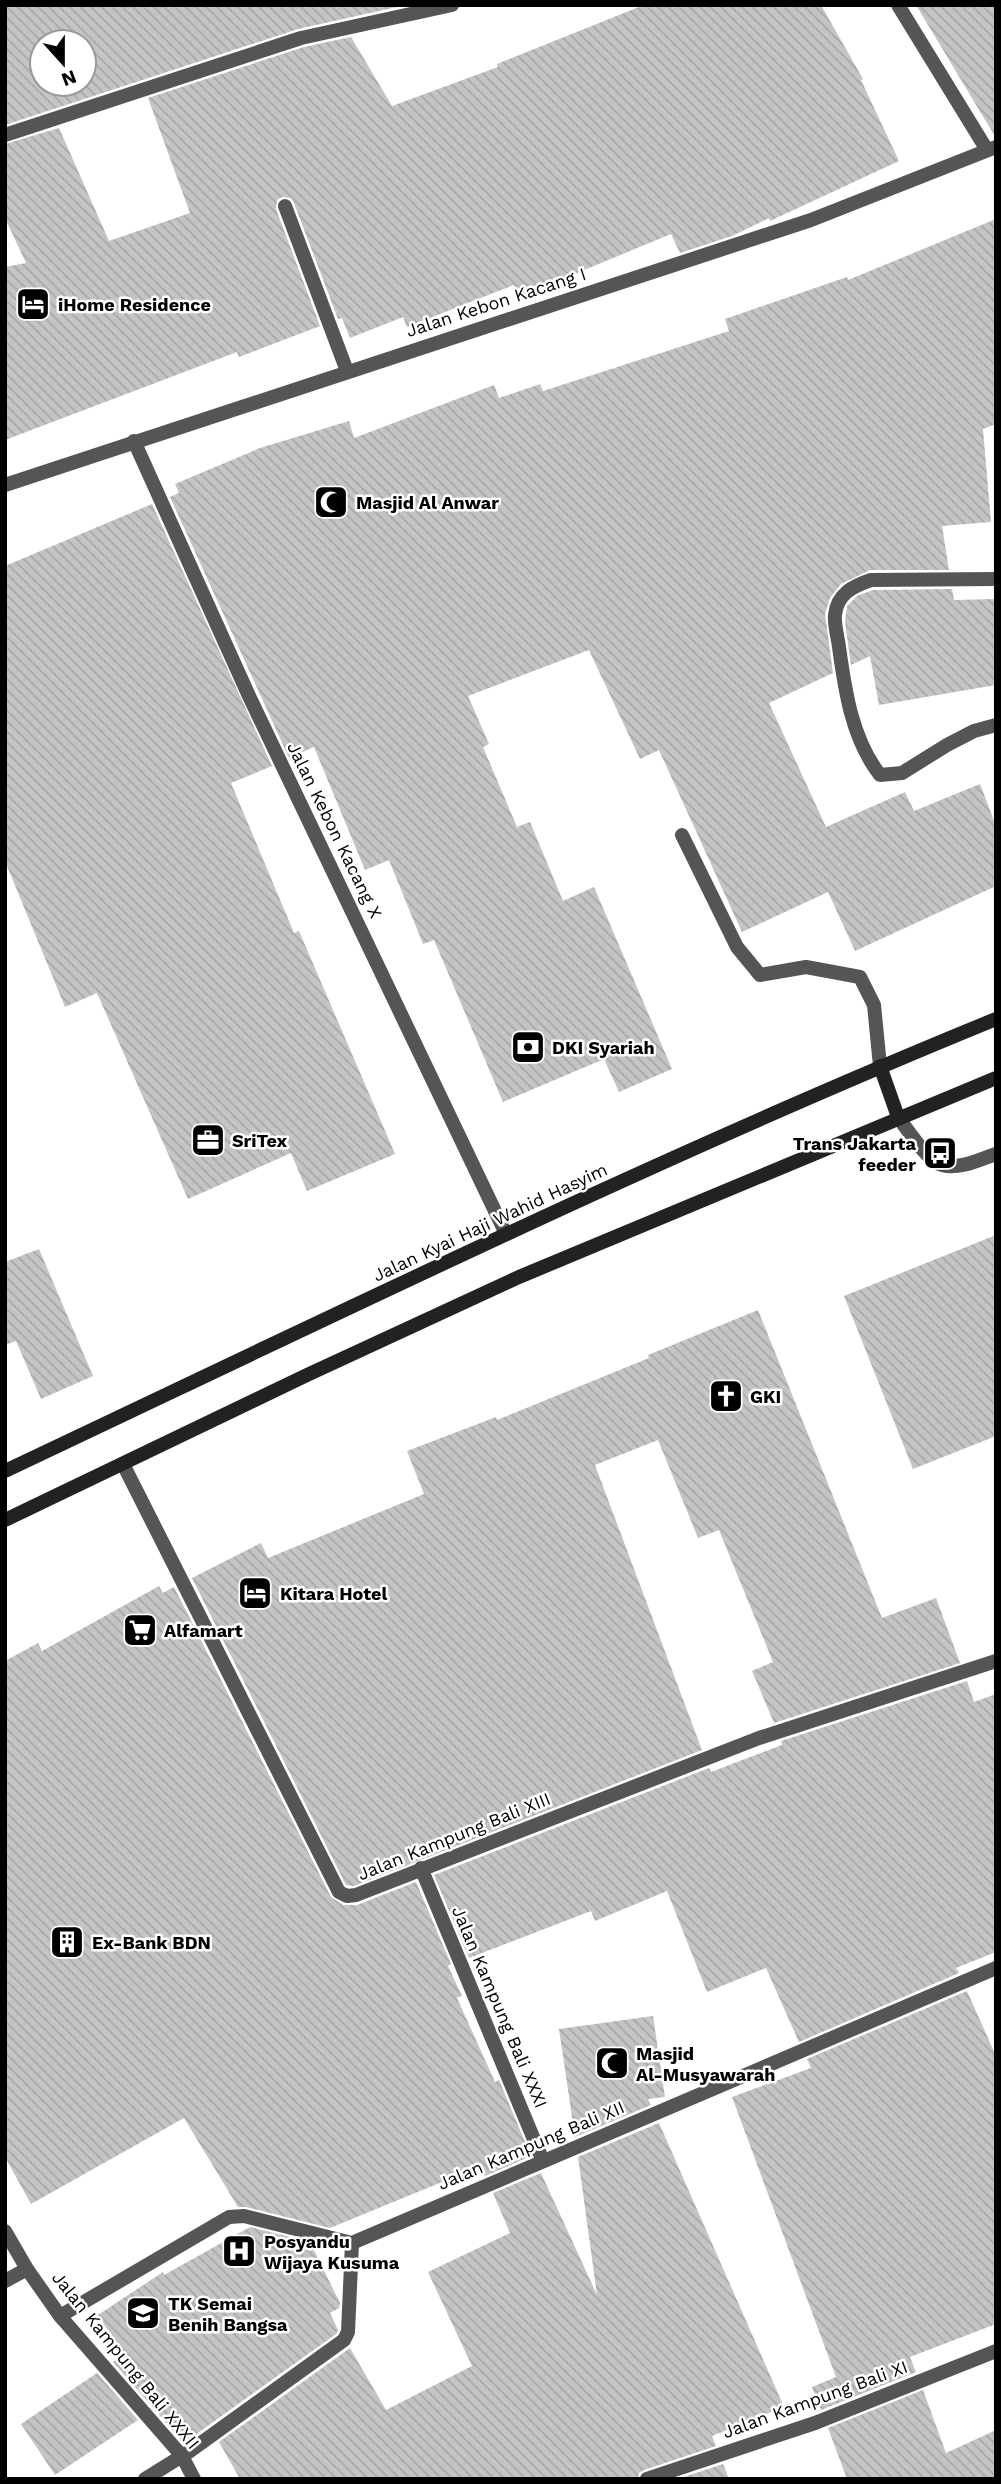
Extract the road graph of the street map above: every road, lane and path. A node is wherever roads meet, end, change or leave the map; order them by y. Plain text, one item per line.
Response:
1 (452, 5) edge
2 (898, 5) edge
3 (5, 135) edge
4 (991, 148) edge
5 (285, 206) dead end
6 (347, 371) junction
7 (134, 442) junction
8 (5, 485) edge
9 (996, 579) edge
10 (996, 725) edge
11 (682, 835) dead end
12 (996, 1019) edge
13 (880, 1066) junction
14 (996, 1078) edge
15 (898, 1117) junction
16 (996, 1154) edge
17 (506, 1234) junction
18 (123, 1464) junction
19 (5, 1471) edge
20 (5, 1521) edge
21 (996, 1661) edge
22 (421, 1868) junction
23 (996, 1968) edge
24 (543, 2161) junction
25 (5, 2231) edge
26 (352, 2243) junction
27 (27, 2269) junction
28 (5, 2281) edge
29 (60, 2316) junction
30 (996, 2351) edge
31 (182, 2456) junction
32 (145, 2479) edge
33 (194, 2479) edge
34 (646, 2479) edge

1 - 3 street
2 - 4 street
4 - 6 street, Jalan Kebon Kacang I
5 - 6 street
6 - 7 street, Jalan Kebon Kacang I
7 - 8 street, Jalan Kebon Kacang I
7 - 17 street, Jalan Kebon Kacang X
9 - 10 street
11 - 13 street
12 - 13 main road, Jalan Kyai Haji Wahid Hasyim
13 - 15 main road
13 - 17 main road, Jalan Kyai Haji Wahid Hasyim
14 - 15 main road
15 - 16 street
15 - 18 main road
17 - 19 main road, Jalan Kyai Haji Wahid Hasyim
18 - 20 main road
18 - 22 street, Jalan Kampung Bali XIII
21 - 22 street, Jalan Kampung Bali XIII
22 - 24 street, Jalan Kampung Bali XXXI
23 - 24 street, Jalan Kampung Bali XII
24 - 26 street, Jalan Kampung Bali XII
25 - 27 street, Jalan Kampung Bali XXXII
26 - 29 street
26 - 31 street
27 - 28 street
27 - 29 street, Jalan Kampung Bali XXXII
29 - 31 street, Jalan Kampung Bali XXXII
30 - 34 street, Jalan Kampung Bali XI
31 - 32 street
31 - 33 street, Jalan Kampung Bali XXXII

